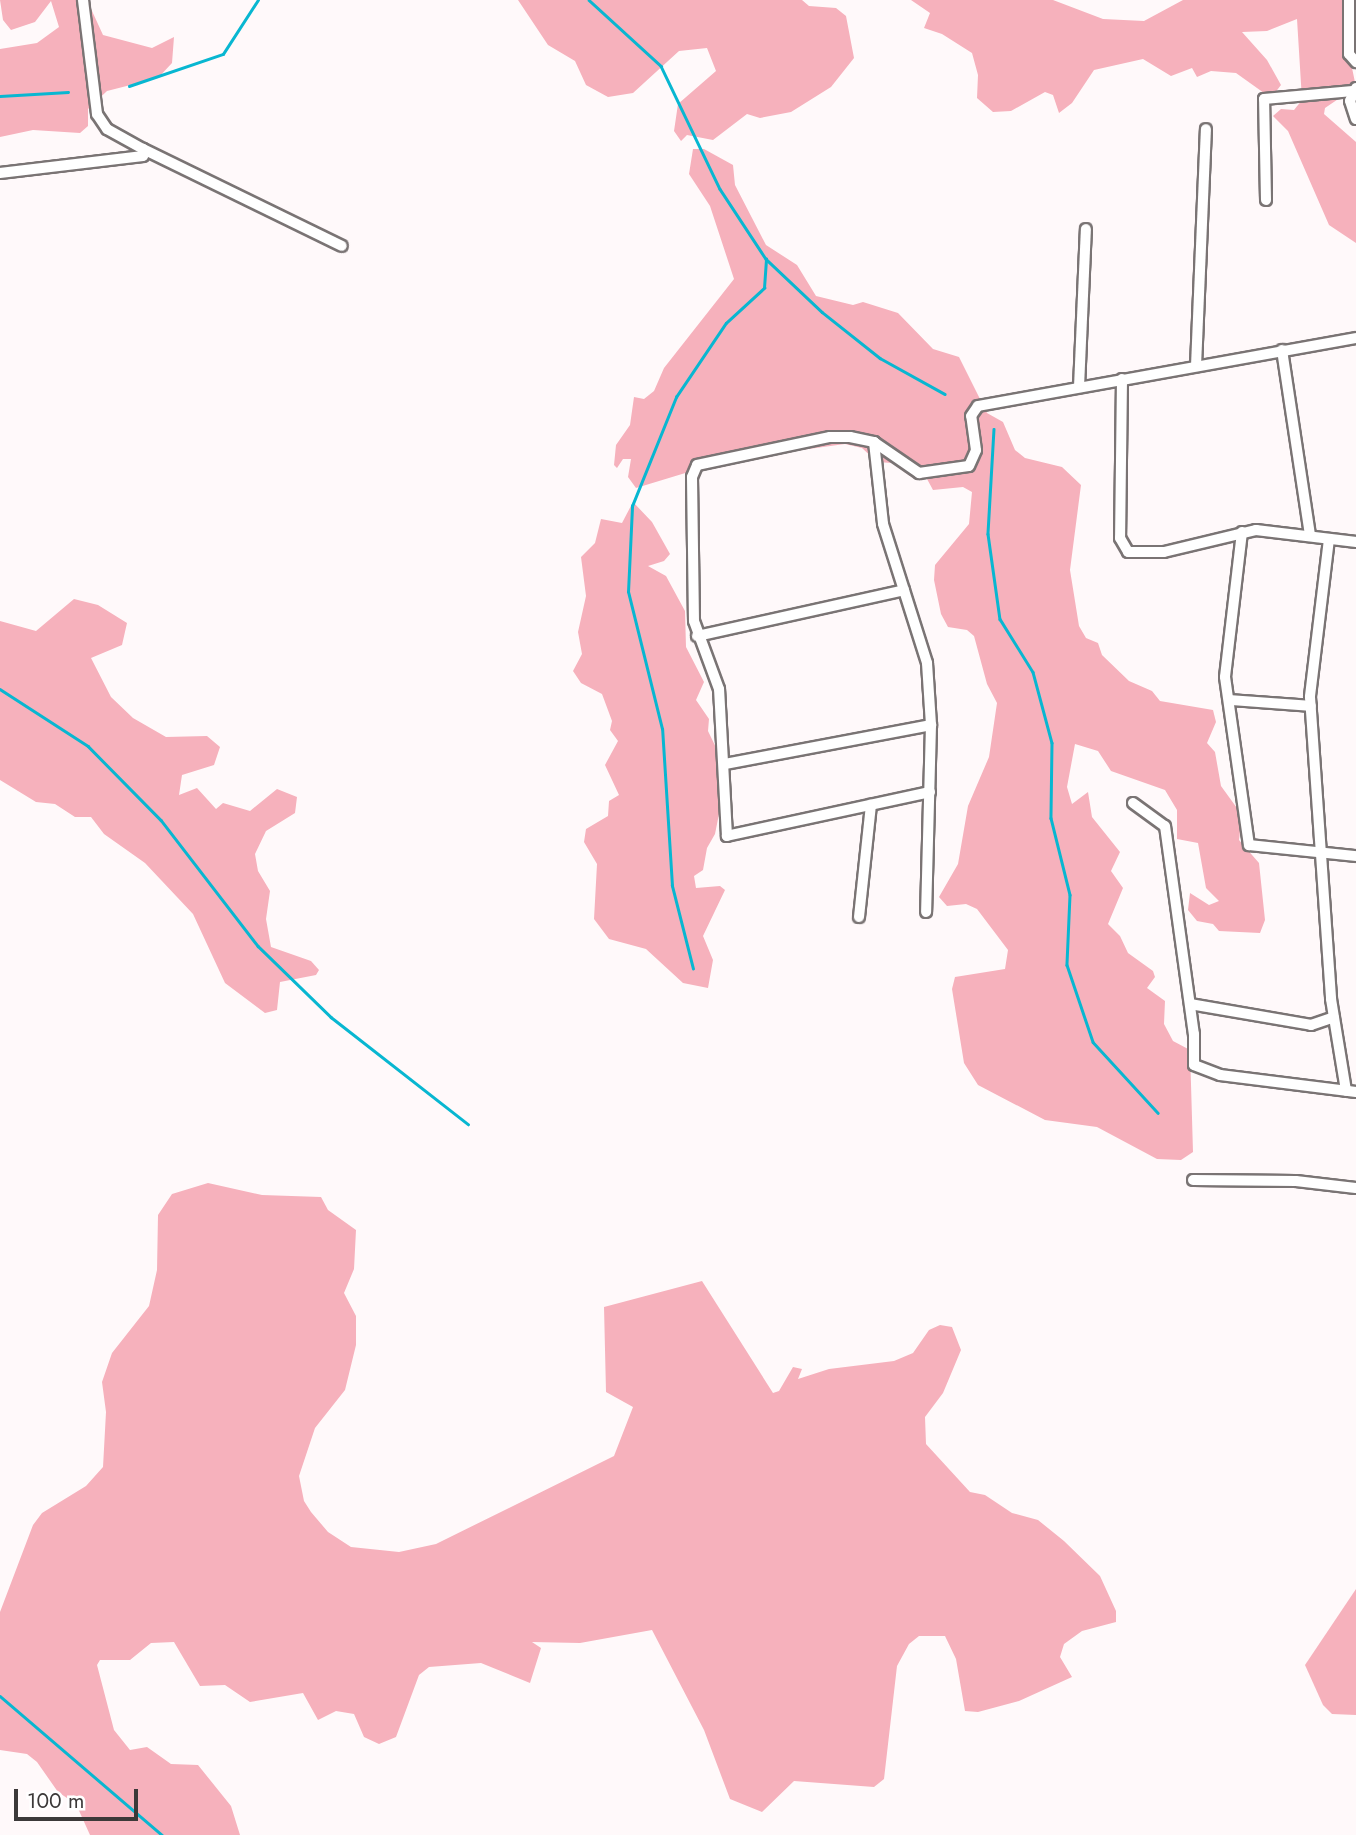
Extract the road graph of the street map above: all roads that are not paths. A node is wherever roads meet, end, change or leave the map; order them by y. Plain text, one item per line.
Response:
1 (83, 0) edge
2 (1349, 0) edge
3 (1356, 62) edge
4 (1354, 89) edge
5 (1356, 119) edge
6 (1206, 130) dead end
7 (143, 149) junction
8 (0, 173) edge
9 (1266, 200) dead end
10 (1086, 229) dead end
11 (342, 246) dead end
12 (1356, 338) edge
13 (1282, 349) junction
14 (1196, 366) junction
15 (1122, 379) junction
16 (1079, 387) junction
17 (874, 442) junction
18 (1242, 532) junction
19 (1310, 536) junction
20 (1329, 539) junction
21 (1356, 542) edge
22 (904, 590) junction
23 (698, 636) junction
24 (1230, 701) junction
25 (1311, 706) junction
26 (931, 725) junction
27 (724, 764) junction
28 (930, 792) junction
29 (1133, 803) dead end
30 (871, 805) junction
31 (1320, 852) junction
32 (1356, 856) edge
33 (926, 912) dead end
34 (859, 917) dead end
35 (1190, 1004) junction
36 (1334, 1017) junction
37 (1351, 1092) edge
38 (1193, 1180) dead end
39 (1356, 1188) edge

1 - 7 street
2 - 3 street
4 - 5 street
4 - 9 street
6 - 14 street
7 - 8 street
7 - 11 street
10 - 16 street
12 - 13 street
13 - 14 street
13 - 19 street
14 - 15 street
15 - 16 street
15 - 18 street
16 - 17 street
17 - 22 street
17 - 23 street
18 - 19 street
18 - 24 street
19 - 20 street
20 - 21 street
20 - 25 street
22 - 23 street
22 - 26 street
23 - 27 street
24 - 25 street
24 - 31 street
25 - 31 street
26 - 27 street
26 - 28 street
27 - 30 street
28 - 30 street
28 - 33 street
29 - 35 street
30 - 34 street
31 - 32 street
31 - 36 street
35 - 36 street
35 - 37 street
36 - 37 street
38 - 39 street

